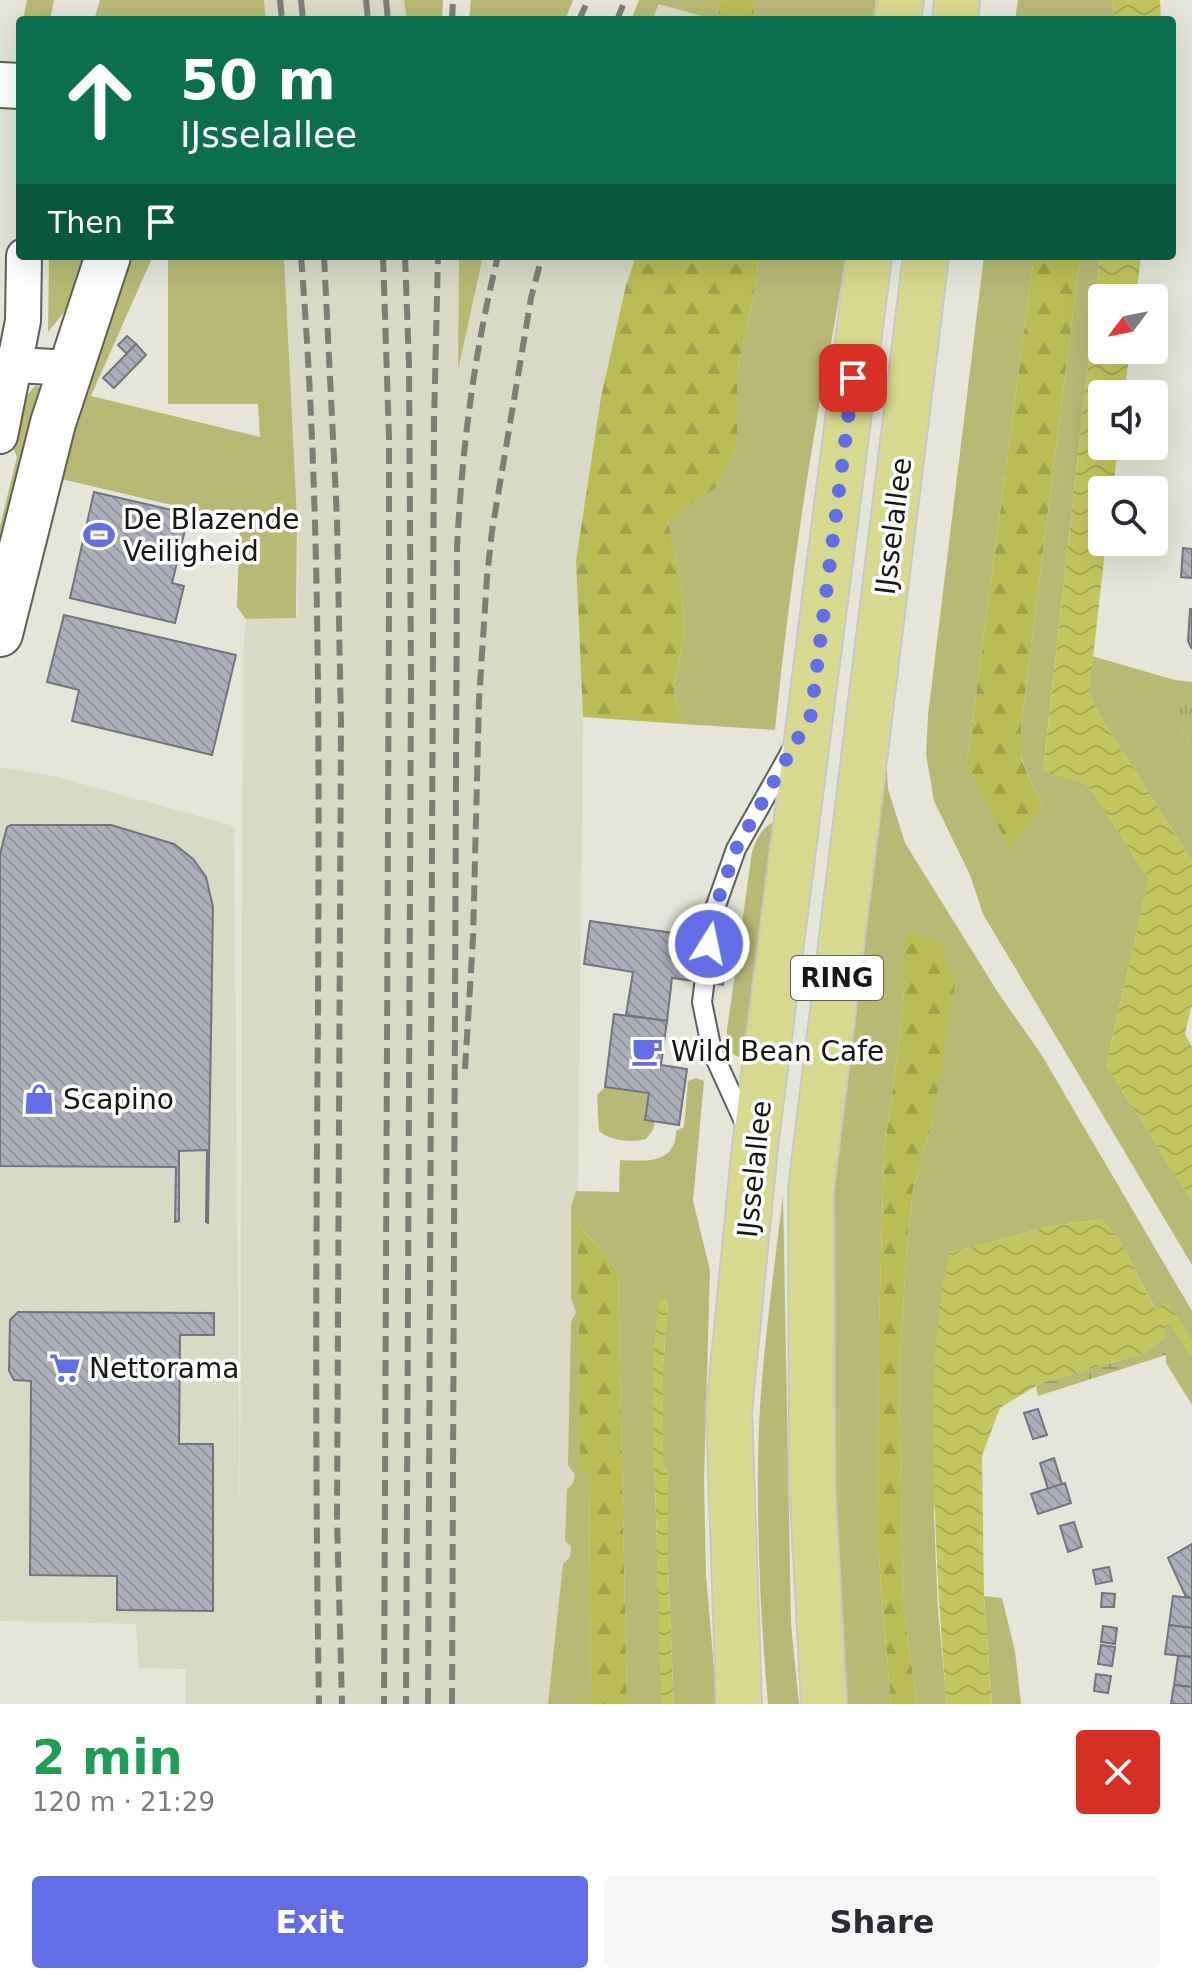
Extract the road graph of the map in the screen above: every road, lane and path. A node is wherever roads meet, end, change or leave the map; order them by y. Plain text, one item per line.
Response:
1 (24, 260) edge
2 (107, 260) edge
3 (868, 260) edge
4 (926, 260) edge
5 (16, 365) junction
6 (71, 368) junction
7 (0, 436) edge
8 (0, 634) edge
9 (811, 715) junction
10 (755, 1146) junction
11 (739, 1704) edge
12 (824, 1704) edge

1 - 5 street
2 - 6 street
3 - 9 main road, IJsselallee / RING
4 - 12 main road, IJsselallee / RING
5 - 6 street
5 - 7 street
6 - 8 street
9 - 10 main road, IJsselallee / RING
9 - 10 lane
10 - 11 main road, IJsselallee / RING

